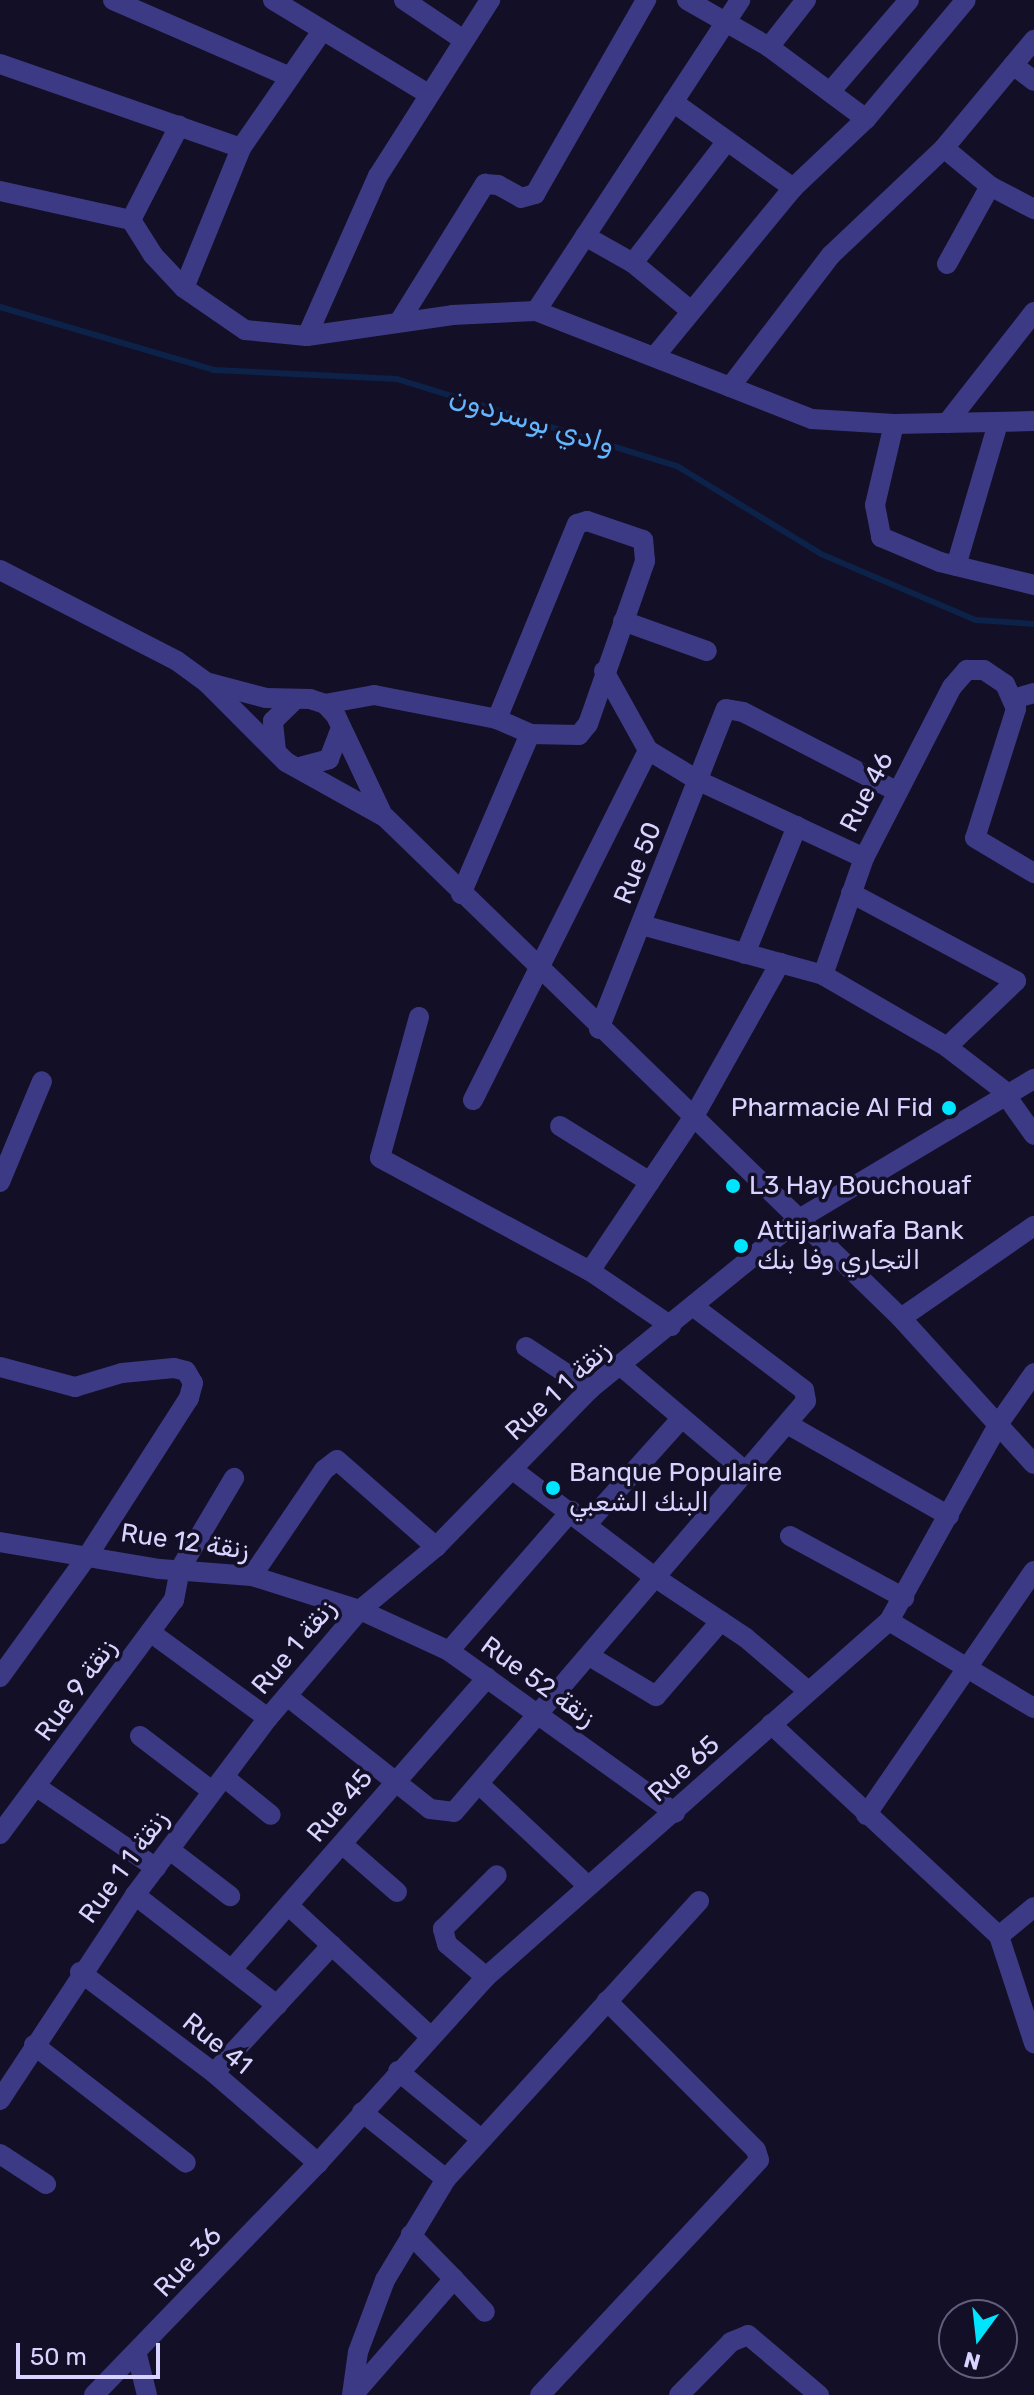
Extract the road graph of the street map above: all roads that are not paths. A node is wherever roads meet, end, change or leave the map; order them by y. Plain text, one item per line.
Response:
1 (113, 0) edge
2 (273, 0) edge
3 (404, 0) edge
4 (490, 0) edge
5 (646, 0) edge
6 (687, 0) edge
7 (740, 0) edge
8 (806, 0) edge
9 (909, 0) edge
10 (966, 0) edge
11 (726, 21) junction
12 (322, 31) junction
13 (462, 39) junction
14 (1034, 40) edge
15 (769, 47) junction
16 (0, 64) edge
17 (1013, 65) junction
18 (290, 77) junction
19 (1034, 81) edge
20 (830, 92) junction
21 (428, 94) junction
22 (673, 102) junction
23 (866, 119) junction
24 (179, 126) junction
25 (727, 141) junction
26 (241, 148) junction
27 (944, 148) junction
28 (990, 186) junction
29 (793, 188) junction
30 (0, 191) edge
31 (1034, 209) edge
32 (131, 220) junction
33 (585, 236) junction
34 (633, 263) junction
35 (947, 264) dead end
36 (184, 288) junction
37 (536, 311) junction
38 (691, 311) junction
39 (1034, 312) edge
40 (399, 322) junction
41 (307, 336) junction
42 (655, 356) junction
43 (730, 387) junction
44 (1034, 421) edge
45 (947, 423) junction
46 (998, 423) junction
47 (894, 424) junction
48 (956, 566) junction
49 (0, 570) edge
50 (1034, 585) edge
51 (623, 621) junction
52 (707, 651) dead end
53 (604, 671) junction
54 (206, 682) junction
55 (1034, 693) edge
56 (1013, 699) junction
57 (295, 700) junction
58 (325, 704) junction
59 (497, 719) junction
60 (340, 731) junction
61 (530, 734) junction
62 (648, 750) junction
63 (276, 751) junction
64 (300, 767) junction
65 (699, 781) junction
66 (896, 791) junction
67 (385, 817) junction
68 (797, 826) junction
69 (864, 858) junction
70 (1034, 873) edge
71 (851, 893) junction
72 (461, 894) junction
73 (642, 925) junction
74 (745, 954) junction
75 (780, 963) junction
76 (541, 973) junction
77 (823, 975) junction
78 (1025, 986) edge
79 (419, 1017) dead end
80 (599, 1029) junction
81 (947, 1047) junction
82 (1034, 1079) edge
83 (42, 1081) dead end
84 (1006, 1093) junction
85 (473, 1100) dead end
86 (693, 1118) junction
87 (560, 1126) dead end
88 (1034, 1135) edge
89 (0, 1182) edge
90 (650, 1182) junction
91 (799, 1219) junction
92 (1034, 1226) edge
93 (590, 1271) junction
94 (693, 1306) junction
95 (901, 1318) junction
96 (671, 1326) junction
97 (526, 1347) dead end
98 (621, 1366) junction
99 (0, 1367) edge
100 (1034, 1373) edge
101 (590, 1389) junction
102 (681, 1419) junction
103 (999, 1423) junction
104 (789, 1425) junction
105 (1034, 1464) edge
106 (513, 1470) junction
107 (747, 1473) junction
108 (234, 1478) dead end
109 (949, 1516) junction
110 (579, 1518) junction
111 (790, 1536) dead end
112 (0, 1542) edge
113 (436, 1547) junction
114 (89, 1554) junction
115 (180, 1569) junction
116 (1034, 1571) edge
117 (252, 1576) junction
118 (656, 1578) junction
119 (904, 1598) junction
120 (360, 1610) junction
121 (721, 1621) junction
122 (889, 1621) junction
123 (150, 1632) junction
124 (449, 1651) junction
125 (591, 1657) junction
126 (968, 1671) junction
127 (0, 1677) edge
128 (487, 1678) junction
129 (808, 1691) junction
130 (287, 1696) junction
131 (1034, 1708) edge
132 (541, 1716) junction
133 (268, 1718) junction
134 (771, 1724) junction
135 (140, 1736) dead end
136 (395, 1782) junction
137 (218, 1784) junction
138 (479, 1784) junction
139 (37, 1787) junction
140 (675, 1813) junction
141 (271, 1815) dead end
142 (866, 1815) junction
143 (0, 1834) edge
144 (342, 1844) junction
145 (170, 1850) junction
146 (156, 1868) junction
147 (497, 1875) dead end
148 (588, 1886) junction
149 (397, 1892) dead end
150 (135, 1895) junction
151 (230, 1896) dead end
152 (699, 1901) dead end
153 (289, 1906) junction
154 (1034, 1907) edge
155 (999, 1936) junction
156 (332, 1945) junction
157 (233, 1968) junction
158 (80, 1972) junction
159 (486, 1977) junction
160 (607, 2001) junction
161 (277, 2005) junction
162 (1032, 2034) edge
163 (430, 2036) junction
164 (34, 2045) junction
165 (398, 2071) junction
166 (214, 2073) junction
167 (0, 2100) edge
168 (362, 2112) junction
169 (480, 2138) junction
170 (0, 2154) edge
171 (186, 2163) dead end
172 (318, 2163) junction
173 (446, 2179) junction
174 (46, 2184) dead end
175 (411, 2235) junction
176 (454, 2279) junction
177 (485, 2312) dead end
178 (137, 2355) junction
179 (94, 2395) edge
180 (147, 2395) edge
181 (353, 2395) edge
182 (540, 2395) edge
183 (679, 2395) edge
184 (819, 2395) edge

1 - 18 street
2 - 12 street
3 - 13 street
4 - 13 street
5 - 40 street
6 - 11 street
7 - 11 street
8 - 15 street
9 - 20 street
10 - 23 street
11 - 15 street
11 - 22 street
12 - 18 street
12 - 21 street
13 - 21 street
14 - 17 street
15 - 20 street
16 - 24 street
17 - 19 street
17 - 27 street
18 - 26 street
20 - 23 street
21 - 41 street
22 - 25 street
22 - 33 street
23 - 29 street
24 - 26 street
24 - 32 street
25 - 29 street
25 - 34 street
26 - 36 street
27 - 28 street
27 - 43 street
28 - 31 street
28 - 35 street
29 - 38 street
30 - 32 street
32 - 36 street
33 - 34 street
33 - 37 street
34 - 38 street
36 - 41 street
37 - 40 street
37 - 42 street
38 - 42 street
39 - 45 street
40 - 41 street
42 - 43 street
43 - 47 street
44 - 46 street
45 - 46 street
45 - 47 street
46 - 48 street
47 - 48 street
48 - 50 street
49 - 54 street
51 - 52 street
51 - 53 street
51 - 59 street
53 - 61 street
53 - 62 street
54 - 57 street
54 - 63 street
55 - 56 street
56 - 66 street, Rue 46
56 - 70 street
57 - 58 street
57 - 63 street
58 - 59 street
58 - 60 street
59 - 61 street
60 - 64 street
60 - 67 street
61 - 72 street
62 - 65 street
62 - 76 street
63 - 64 street
64 - 67 street
65 - 66 street, Rue 50
65 - 68 street
65 - 73 street, Rue 50
66 - 69 street, Rue 46
67 - 72 street
68 - 69 street
68 - 74 street
69 - 71 street, Rue 46
71 - 77 street, Rue 46
71 - 78 street
72 - 76 street
73 - 74 street
73 - 80 street, Rue 50
74 - 75 street
75 - 77 street
75 - 86 street
76 - 80 street
76 - 85 street
77 - 81 street
78 - 81 street
79 - 93 street
80 - 86 street
81 - 84 street
82 - 84 street, Rue 1 زنقة 1
83 - 89 street
84 - 88 street
84 - 91 street, Rue 1 زنقة 1
86 - 90 street
86 - 91 street
87 - 90 street
90 - 93 street
91 - 94 street, Rue 1 زنقة 1
91 - 95 street
92 - 95 street
93 - 96 street
94 - 96 street, Rue 1 زنقة 1
94 - 104 street
95 - 103 street
96 - 98 street, Rue 1 زنقة 1
97 - 101 street
98 - 101 street, Rue 1 زنقة 1
98 - 102 street
99 - 114 street
100 - 103 street, Rue 65
101 - 106 street, Rue 1 زنقة 1
102 - 107 street
102 - 110 street
103 - 105 street
103 - 109 street, Rue 65
104 - 107 street
104 - 109 street
106 - 110 street
106 - 113 street, Rue 1 زنقة 1
107 - 118 street
108 - 115 street, Rue 9 زنقة
109 - 119 street, Rue 65
110 - 118 street
110 - 124 street
111 - 119 street
112 - 114 street, Rue 12 زنقة
113 - 117 street
113 - 120 street, Rue 1 زنقة 1
114 - 115 street, Rue 12 زنقة
114 - 127 street
115 - 117 street, Rue 12 زنقة
115 - 123 street, Rue 9 زنقة
116 - 126 street
117 - 120 street, Rue 12 زنقة
118 - 121 street
118 - 125 street
119 - 122 street, Rue 65
120 - 124 street, Rue 52 زنقة
120 - 130 street, Rue 1 زنقة
121 - 125 street
121 - 129 street
122 - 126 street
122 - 129 street, Rue 65
123 - 133 street
123 - 139 street, Rue 9 زنقة
124 - 128 street, Rue 52 زنقة
125 - 132 street
126 - 131 street
126 - 142 street
128 - 132 street, Rue 52 زنقة
128 - 136 street, Rue 45
129 - 134 street, Rue 65
130 - 133 street, Rue 1 زنقة
130 - 136 street
132 - 138 street
132 - 140 street, Rue 52 زنقة
133 - 137 street, Rue 1 زنقة 1
134 - 140 street, Rue 65
134 - 142 street
135 - 137 street
136 - 138 street
136 - 144 street, Rue 45
137 - 141 street
137 - 145 street, Rue 1 زنقة 1
138 - 148 street
139 - 143 street, Rue 9 زنقة
139 - 146 street
140 - 148 street, Rue 65
142 - 155 street
144 - 149 street
144 - 153 street, Rue 45
145 - 146 street, Rue 1 زنقة 1
145 - 151 street
146 - 150 street, Rue 1 زنقة 1
147 - 159 street
148 - 159 street, Rue 65
150 - 157 street
150 - 158 street, Rue 1 زنقة 1
152 - 160 street
153 - 156 street
153 - 157 street, Rue 45
154 - 155 street
155 - 162 street
156 - 161 street
156 - 163 street
157 - 161 street
158 - 164 street
158 - 166 street, Rue 41
159 - 163 street, Rue 65
160 - 169 street
160 - 182 street
161 - 166 street
163 - 165 street, Rue 65
164 - 167 street
164 - 171 street
165 - 168 street, Rue 65
165 - 169 street
166 - 172 street, Rue 41
168 - 172 street, Rue 65
168 - 173 street
169 - 173 street
170 - 174 street
172 - 178 street, Rue 36
173 - 175 street
175 - 176 street
175 - 181 street
176 - 177 street
176 - 181 street
178 - 179 street, Rue 36
178 - 180 street
183 - 184 street

